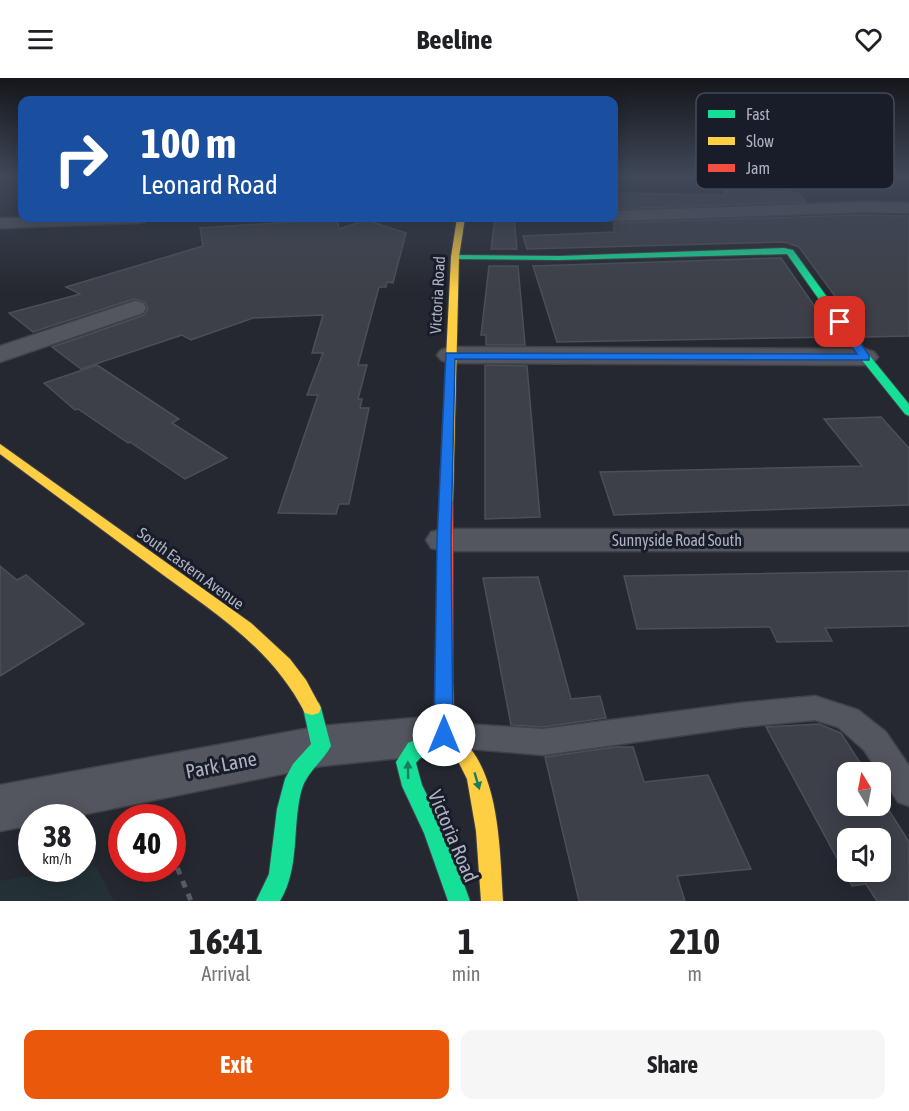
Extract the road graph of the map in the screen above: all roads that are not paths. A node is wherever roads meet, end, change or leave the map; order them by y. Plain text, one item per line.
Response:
1 (46, 222) edge
2 (460, 222) edge
3 (0, 224) edge
4 (455, 256) junction
5 (135, 308) dead end
6 (0, 354) edge
7 (450, 356) junction
8 (865, 357) junction
9 (909, 412) edge
10 (0, 448) edge
11 (444, 540) junction
12 (909, 540) edge
13 (444, 735) junction
14 (321, 746) junction
15 (909, 792) edge
16 (0, 808) edge
17 (267, 901) edge
18 (459, 901) edge
19 (492, 901) edge

1 - 3 street
2 - 4 street, Victoria Road
4 - 7 street, Victoria Road
4 - 8 street
5 - 6 street
7 - 8 street
7 - 11 street, Victoria Road
8 - 9 street
10 - 14 street, South Eastern Avenue
11 - 12 street, Sunnyside Road South
11 - 13 street, Victoria Road
13 - 14 street, Park Lane
13 - 15 lane
18 -> 13 street, Victoria Road
13 -> 19 street, Victoria Road
14 - 16 street, Park Lane
14 - 17 street

